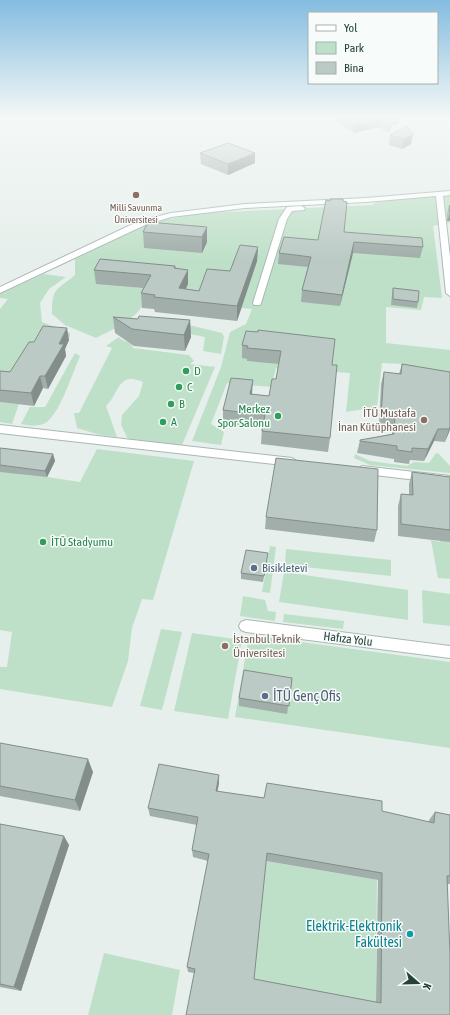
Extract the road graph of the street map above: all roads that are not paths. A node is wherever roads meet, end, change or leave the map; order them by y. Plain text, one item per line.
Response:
1 (450, 193) edge
2 (439, 194) junction
3 (365, 207) dead end
4 (0, 290) edge
5 (450, 293) edge
6 (257, 303) dead end
7 (0, 429) edge
8 (301, 463) edge
9 (353, 470) edge
10 (450, 480) edge
11 (246, 626) dead end
12 (450, 652) edge

1 - 2 street
2 - 4 street
2 - 5 street
3 - 6 street
7 - 8 street
9 - 10 street
11 - 12 street, Hafıza Yolu

